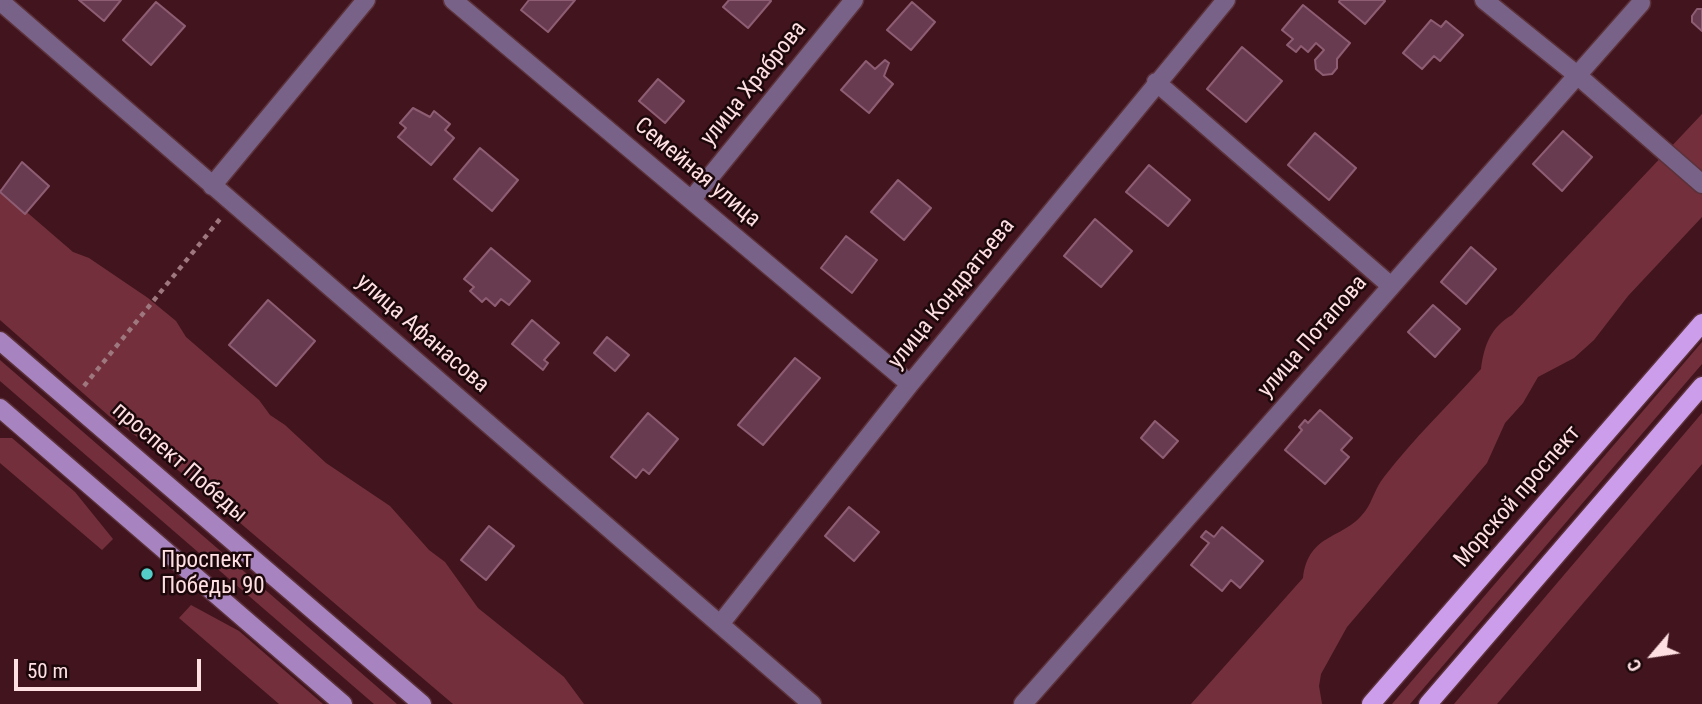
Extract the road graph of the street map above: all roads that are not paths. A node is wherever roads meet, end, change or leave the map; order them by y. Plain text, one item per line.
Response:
1 (366, 0) edge
2 (453, 0) edge
3 (854, 0) edge
4 (1226, 0) edge
5 (1485, 0) edge
6 (0, 1) edge
7 (1641, 3) dead end
8 (1577, 75) junction
9 (1156, 82) junction
10 (1702, 184) edge
11 (212, 186) junction
12 (692, 199) junction
13 (1391, 286) junction
14 (1702, 323) edge
15 (0, 341) edge
16 (910, 384) junction
17 (1702, 386) edge
18 (0, 408) edge
19 (722, 623) junction
20 (343, 704) edge
21 (422, 704) edge
22 (812, 704) edge
23 (1023, 704) edge
24 (1371, 704) edge
25 (1428, 704) edge

1 - 11 street
2 - 12 street, Семейная улица
3 - 12 street, улица Храброва
4 - 9 street, улица Кондратьева
5 - 8 street
6 - 11 street, улица Афанасова
7 - 8 street, улица Потапова
8 - 10 street
8 - 13 street, улица Потапова
9 - 13 street
9 - 16 street, улица Кондратьева
11 - 19 street, улица Афанасова
12 - 16 street, Семейная улица
13 - 23 street, улица Потапова
14 - 24 main road, Морской проспект
15 - 21 main road, проспект Победы
16 - 19 street, улица Кондратьева
17 - 25 main road
18 - 20 main road
19 - 22 street, улица Афанасова

